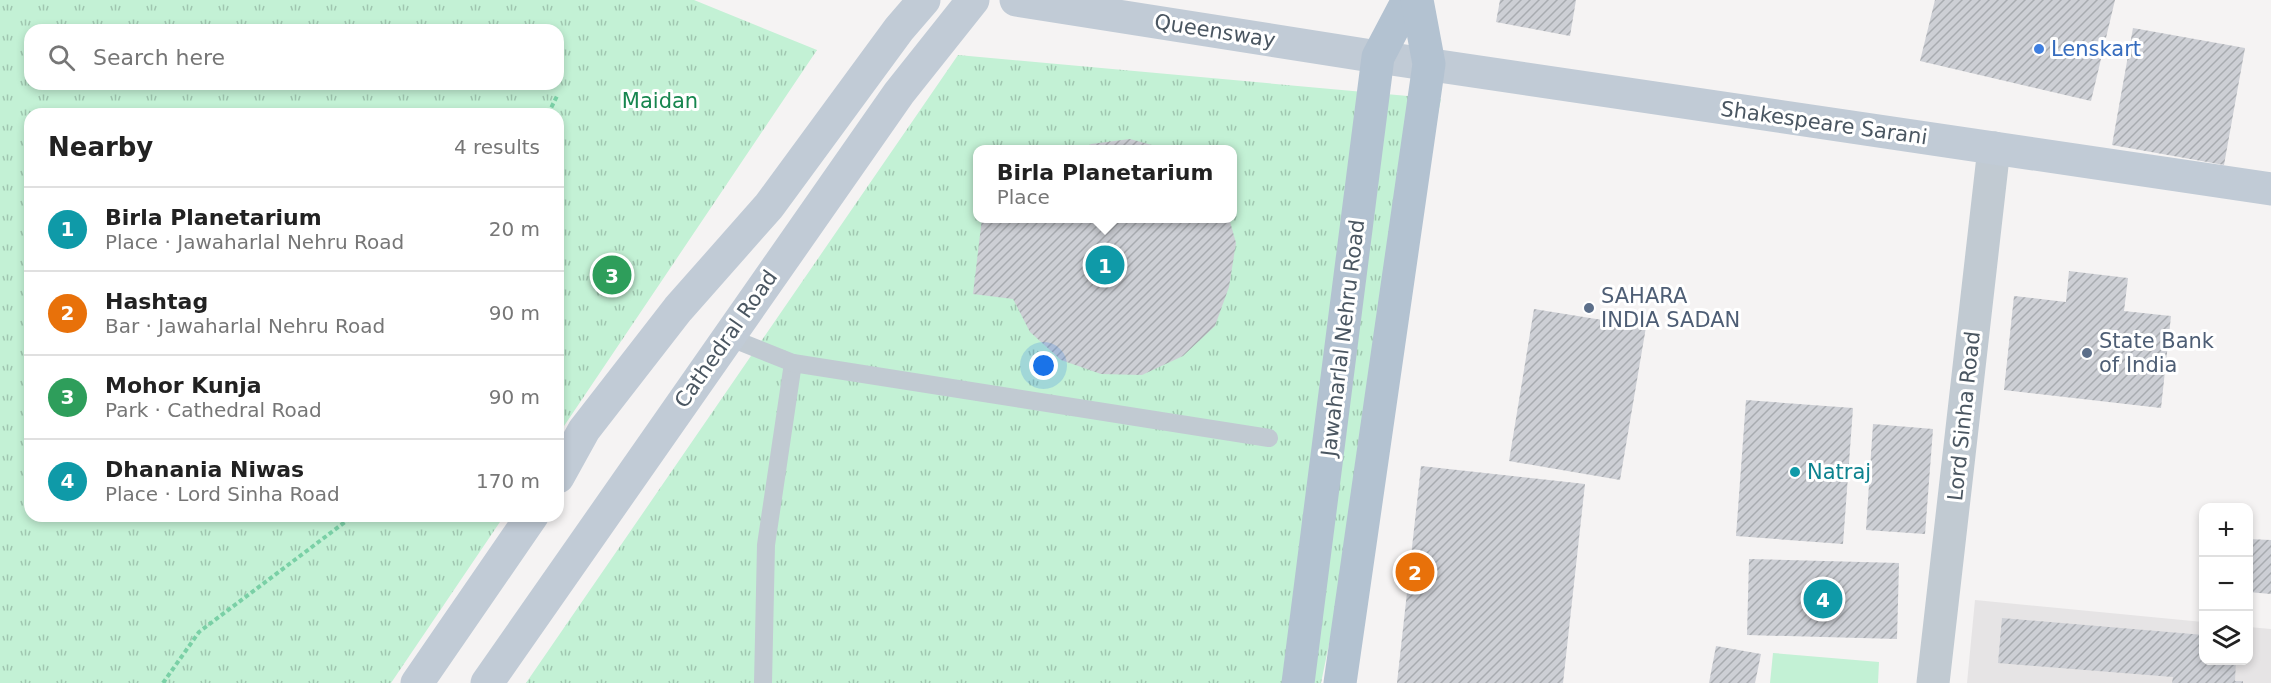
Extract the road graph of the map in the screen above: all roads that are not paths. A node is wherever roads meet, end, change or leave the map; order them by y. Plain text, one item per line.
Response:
1 (924, 0) edge
2 (973, 0) edge
3 (1016, 0) edge
4 (1408, 0) edge
5 (1417, 0) edge
6 (1378, 57) junction
7 (1429, 64) junction
8 (1994, 148) junction
9 (2271, 189) edge
10 (728, 337) junction
11 (793, 363) junction
12 (1269, 438) dead end
13 (564, 466) edge
14 (528, 522) edge
15 (417, 683) edge
16 (487, 683) edge
17 (763, 683) edge
18 (1298, 683) edge
19 (1340, 683) edge
20 (1933, 683) edge

1 - 13 main road
2 - 10 main road, Cathedral Road
3 - 6 main road, Queensway
4 - 6 main road, Jawaharlal Nehru Road
5 - 7 main road
6 - 7 main road, Shakespeare Sarani
6 - 18 main road, Jawaharlal Nehru Road
7 - 8 main road, Shakespeare Sarani
7 - 19 main road
8 - 9 main road, Shakespeare Sarani
8 - 20 street, Lord Sinha Road
10 - 11 lane
10 - 16 main road, Cathedral Road
11 - 12 lane
11 - 17 lane
14 - 15 main road

